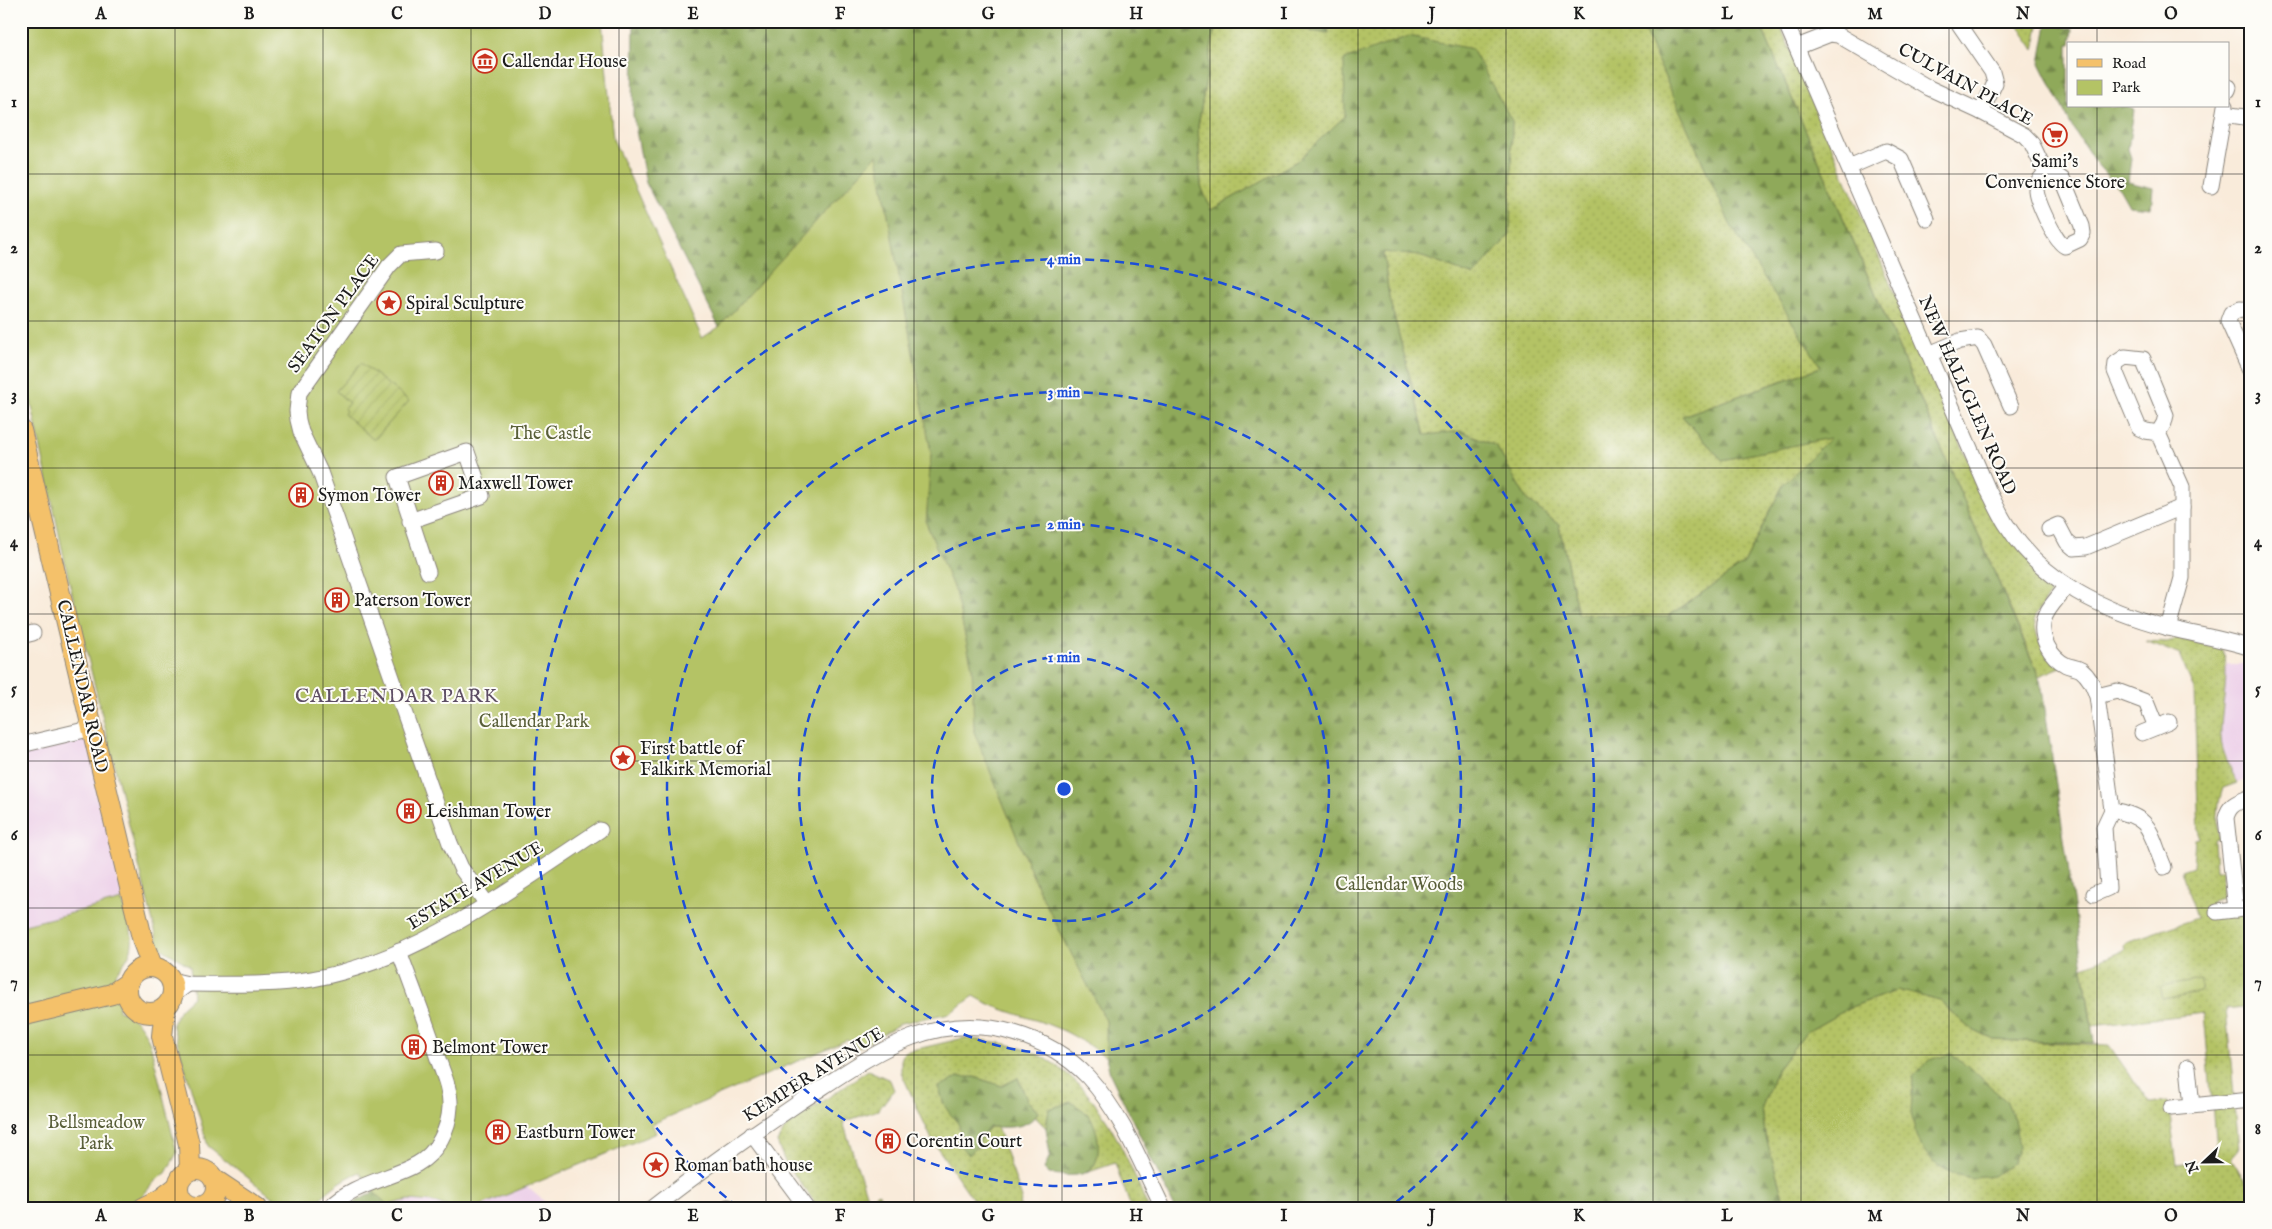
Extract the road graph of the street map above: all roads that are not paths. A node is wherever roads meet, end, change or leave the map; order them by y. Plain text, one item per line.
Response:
1 (1786, 21) edge
2 (1956, 21) edge
3 (1797, 47) junction
4 (2224, 110) edge
5 (1981, 112) junction
6 (2251, 118) edge
7 (1849, 167) junction
8 (2046, 173) dead end
9 (2211, 186) dead end
10 (1927, 219) dead end
11 (436, 252) dead end
12 (2251, 310) edge
13 (1929, 354) junction
14 (2251, 372) edge
15 (2010, 406) dead end
16 (21, 430) edge
17 (2158, 433) junction
18 (2182, 507) junction
19 (410, 521) junction
20 (2049, 529) dead end
21 (428, 572) dead end
22 (2066, 586) junction
23 (2168, 628) junction
24 (2251, 648) edge
25 (2097, 696) junction
26 (2156, 727) dead end
27 (93, 728) junction
28 (21, 744) edge
29 (2251, 797) edge
30 (2112, 810) junction
31 (600, 830) dead end
32 (2164, 867) dead end
33 (2094, 894) dead end
34 (487, 904) junction
35 (2244, 909) edge
36 (2217, 912) dead end
37 (399, 951) junction
38 (134, 987) junction
39 (174, 992) junction
40 (21, 1016) edge
41 (162, 1036) junction
42 (2188, 1067) dead end
43 (2251, 1100) edge
44 (2192, 1106) junction
45 (2171, 1108) dead end
46 (752, 1134) junction
47 (203, 1192) edge
48 (152, 1204) edge
49 (257, 1208) edge
50 (329, 1208) edge
51 (653, 1208) edge
52 (807, 1208) edge
53 (1163, 1208) edge

1 - 3 street, NEW HALLGLEN ROAD
2 - 5 street
3 - 5 street, CULVAIN PLACE
3 - 7 street, NEW HALLGLEN ROAD
4 - 6 street
4 - 9 street
5 - 8 street, CULVAIN PLACE
7 - 10 street
7 - 13 street, NEW HALLGLEN ROAD
11 - 34 street, SEATON PLACE
12 - 14 street
13 - 15 street
13 - 22 street, NEW HALLGLEN ROAD
16 - 27 main road, CALLENDAR ROAD
17 - 17 street
17 - 18 street
18 - 20 street
18 - 23 street
19 - 19 street
19 - 21 street
22 - 23 street, NEW HALLGLEN ROAD
22 - 25 street
23 - 24 street, NEW HALLGLEN ROAD
25 - 26 street
25 - 30 street
27 - 28 street
27 - 38 main road, CALLENDAR ROAD
29 - 35 street
30 - 32 street
30 - 33 street
31 - 34 street, ESTATE AVENUE
34 - 37 street, ESTATE AVENUE
35 - 36 street
37 - 39 street, ESTATE AVENUE
37 - 50 street
38 - 39 main road
38 - 39 main road
38 - 40 main road
38 - 41 main road, CALLENDAR ROAD
39 - 41 main road, CALLENDAR ROAD
41 - 47 main road, CALLENDAR ROAD
42 - 44 street
43 - 44 street
44 - 45 street
46 - 51 street, KEMPER AVENUE
46 - 52 street
46 - 53 street, KEMPER AVENUE
47 - 48 main road
47 - 49 main road

